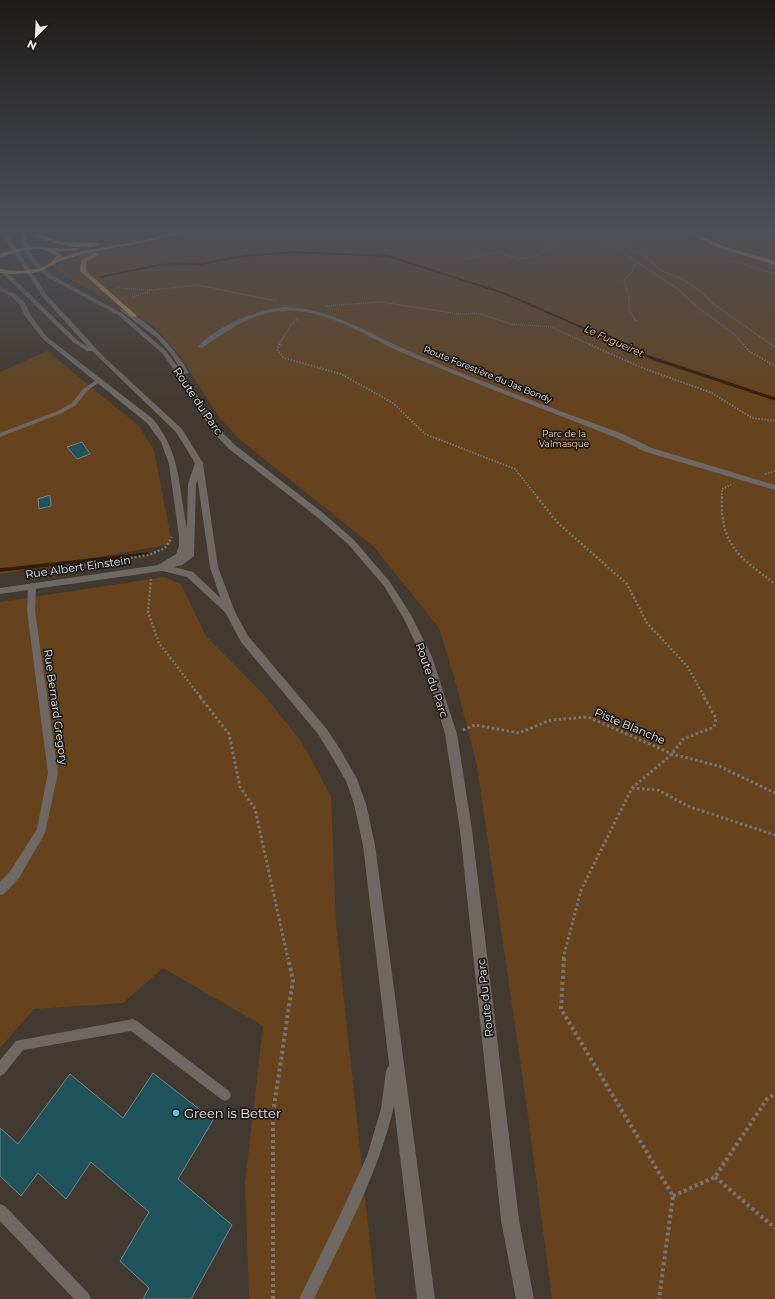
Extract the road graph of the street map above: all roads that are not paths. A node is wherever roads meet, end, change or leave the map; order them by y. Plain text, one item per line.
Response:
1 (19, 288) edge
2 (39, 288) edge
3 (71, 288) edge
4 (79, 288) edge
5 (101, 288) edge
6 (0, 289) edge
7 (134, 316) junction
8 (200, 347) dead end
9 (102, 358) junction
10 (99, 380) junction
11 (189, 388) junction
12 (0, 435) edge
13 (199, 463) junction
14 (775, 488) edge
15 (156, 568) junction
16 (32, 586) junction
17 (0, 590) edge
18 (230, 612) junction
19 (0, 890) edge
20 (395, 1056) junction
21 (0, 1070) edge
22 (225, 1095) dead end
23 (0, 1211) edge
24 (84, 1299) edge
25 (306, 1299) edge
26 (426, 1299) edge
27 (525, 1299) edge

1 - 9 main road
2 - 9 main road
3 - 11 main road, Route du Parc
4 - 7 main road
5 - 7 main road
6 - 10 main road
7 - 11 main road
8 - 14 main road, Route Forestière du Jas Bondy
9 - 13 main road
10 - 12 lane
10 - 15 main road
11 - 27 main road, Route du Parc
13 - 15 main road
13 - 18 main road
15 - 16 main road, Rue Albert Einstein
15 - 18 main road
16 - 17 main road, Rue Albert Einstein
16 - 19 lane, Rue Bernard Gregory
18 - 20 main road
20 - 25 lane
20 - 26 main road
21 - 22 lane
23 - 24 lane

